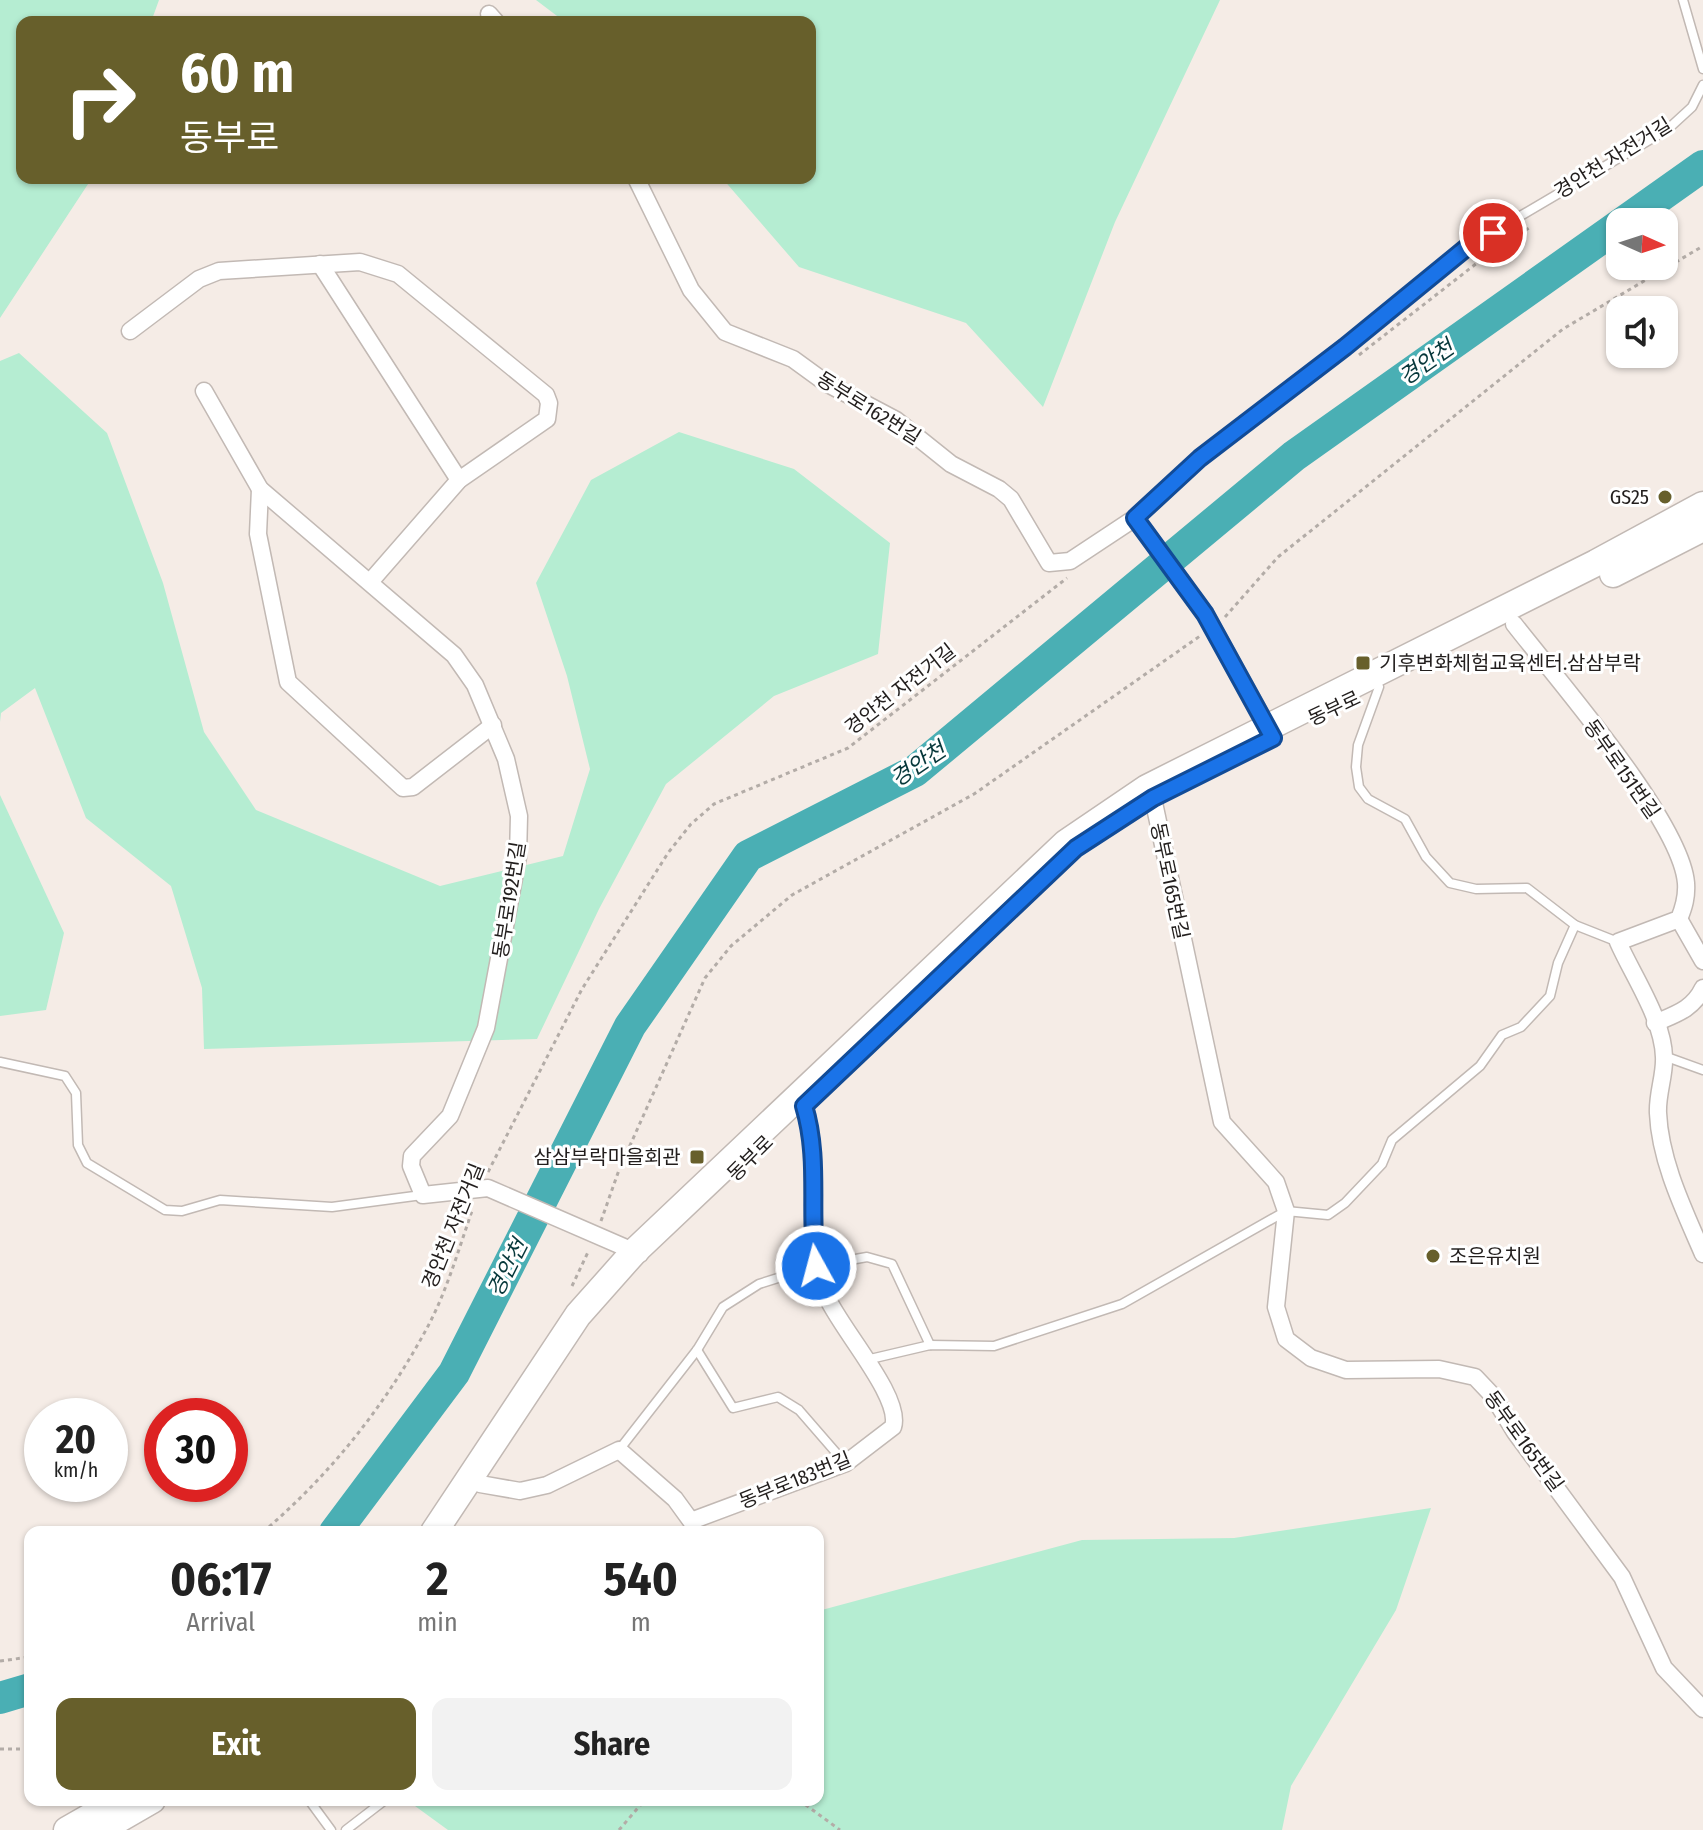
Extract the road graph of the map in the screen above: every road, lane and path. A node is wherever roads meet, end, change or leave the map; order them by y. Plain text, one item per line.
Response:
1 (1683, 0) edge
2 (1703, 69) edge
3 (1703, 85) edge
4 (639, 184) edge
5 (1534, 225) dead end
6 (1703, 246) edge
7 (320, 264) junction
8 (130, 331) dead end
9 (1354, 358) dead end
10 (204, 391) dead end
11 (459, 480) junction
12 (260, 489) junction
13 (1703, 505) edge
14 (1135, 518) junction
15 (1703, 528) edge
16 (1075, 572) dead end
17 (370, 582) junction
18 (1209, 621) junction
19 (1514, 624) junction
20 (1379, 687) junction
21 (493, 725) junction
22 (1271, 733) junction
23 (1153, 798) junction
24 (1679, 919) junction
25 (1575, 925) junction
26 (1618, 942) junction
27 (1703, 961) edge
28 (1703, 988) edge
29 (1655, 1023) junction
30 (1664, 1056) junction
31 (0, 1062) edge
32 (1703, 1070) edge
33 (804, 1106) junction
34 (484, 1189) junction
35 (423, 1195) junction
36 (1286, 1211) junction
37 (596, 1234) junction
38 (640, 1254) junction
39 (1703, 1254) edge
40 (816, 1266) junction
41 (567, 1297) dead end
42 (930, 1345) junction
43 (697, 1350) junction
44 (865, 1361) junction
45 (619, 1450) junction
46 (846, 1463) junction
47 (480, 1484) junction
48 (269, 1526) edge
49 (438, 1526) edge
50 (453, 1526) edge
51 (692, 1526) edge
52 (24, 1658) edge
53 (0, 1661) edge
54 (1703, 1709) edge
55 (0, 1749) edge
56 (24, 1749) edge
57 (109, 1806) edge
58 (142, 1806) edge
59 (313, 1806) edge
60 (377, 1806) edge
61 (640, 1806) edge
62 (807, 1806) edge
63 (67, 1830) edge
64 (100, 1830) edge
65 (331, 1830) edge
66 (346, 1830) edge
67 (619, 1830) edge
68 (840, 1830) edge

1 - 2 lane
3 - 14 lane
4 - 14 street, 동부로162번길
5 - 9 path
6 - 18 path
7 - 8 street
7 - 11 street
7 - 11 street
10 - 12 street, 동부로192번길
11 - 17 street
12 - 17 street, 동부로192번길
12 - 21 street
13 - 22 main road
14 - 18 street
15 - 19 main road, 동부로
16 - 34 path, 경안천 자전거길
17 - 21 street, 동부로192번길
18 - 22 street
18 - 37 path
19 - 20 main road, 동부로
19 - 24 street, 동부로151번길
20 - 22 main road, 동부로
20 - 25 lane
21 - 35 street, 동부로192번길
22 - 23 main road, 동부로
22 - 38 main road
23 - 33 main road, 동부로
23 - 36 street, 동부로165번길
24 - 26 street
24 - 27 street
25 - 26 lane
25 - 36 lane
26 - 29 street
28 - 29 street
29 - 30 street
30 - 32 lane
30 - 39 street
31 - 35 lane
33 - 38 main road, 동부로
33 - 40 street, 동부로183번길
34 - 35 street
34 - 37 street
34 - 48 path, 경안천 자전거길
36 - 42 lane
36 - 54 street, 동부로165번길
37 - 38 street
37 - 41 path
38 - 47 main road, 동부로
38 - 49 main road
40 - 42 lane
40 - 43 lane
40 - 44 street, 동부로183번길
42 - 44 lane
43 - 45 lane
43 - 46 lane
44 - 46 street, 동부로183번길
45 - 47 street
45 - 51 street, 동부로183번길
46 - 51 street, 동부로183번길
47 - 50 main road, 동부로
52 - 53 path
55 - 56 path
57 - 63 main road
58 - 64 main road
59 - 65 lane
60 - 66 lane
61 - 67 path
62 - 68 path

